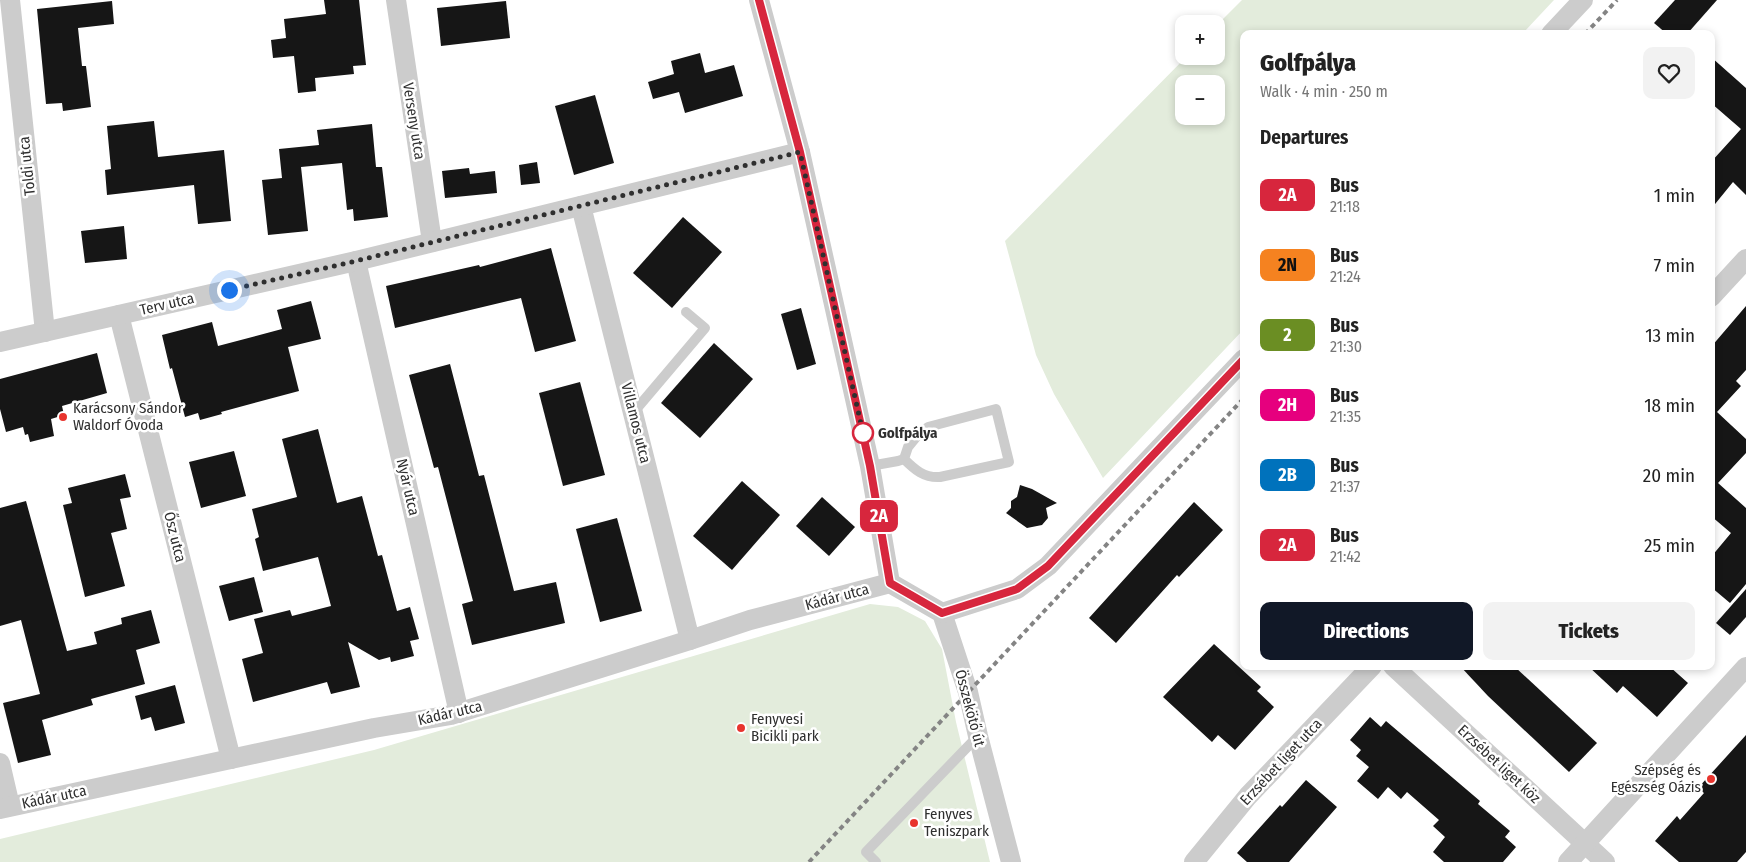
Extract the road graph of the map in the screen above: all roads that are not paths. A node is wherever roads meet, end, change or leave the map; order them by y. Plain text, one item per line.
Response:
1 (10, 0) edge
2 (396, 0) edge
3 (759, 0) edge
4 (1583, 0) edge
5 (1555, 30) edge
6 (800, 152) junction
7 (581, 206) junction
8 (432, 242) junction
9 (1746, 259) edge
10 (356, 261) junction
11 (1715, 293) edge
12 (686, 312) dead end
13 (119, 315) junction
14 (45, 332) junction
15 (0, 342) edge
16 (1240, 363) edge
17 (633, 414) junction
18 (904, 459) junction
19 (870, 466) junction
20 (890, 583) junction
21 (942, 613) junction
22 (690, 640) junction
23 (1746, 667) edge
24 (1368, 670) edge
25 (1397, 670) edge
26 (459, 713) junction
27 (978, 736) junction
28 (231, 759) junction
29 (0, 763) edge
30 (5, 807) edge
31 (1585, 844) junction
32 (876, 862) edge
33 (1011, 862) edge
34 (1194, 862) edge
35 (1568, 862) edge
36 (1605, 862) edge

1 - 14 street, Toldi utca
2 - 8 street, Verseny utca
3 - 6 street
4 - 5 street
6 - 7 street, Terv utca
6 - 19 street
7 - 8 street, Terv utca
7 - 17 street, Villamos utca
8 - 10 street, Terv utca
9 - 11 street
10 - 13 street, Terv utca
10 - 26 street, Nyár utca
12 - 17 lane
13 - 14 street, Terv utca
13 - 28 street, Ősz utca
14 - 15 street, Terv utca
16 - 21 street
17 - 22 street, Villamos utca
18 - 18 lane
18 - 19 lane
19 - 20 street
20 - 21 street
20 - 22 street, Kádár utca
21 - 27 street, Összekötő út
22 - 26 street, Kádár utca
23 - 31 street
24 - 34 street, Erzsébet liget utca
25 - 31 street, Erzsébet liget köz
26 - 28 street, Kádár utca
27 - 32 lane
27 - 33 street, Összekötő út
28 - 30 street, Kádár utca
29 - 30 street
31 - 35 street
31 - 36 street, Erzsébet liget köz

